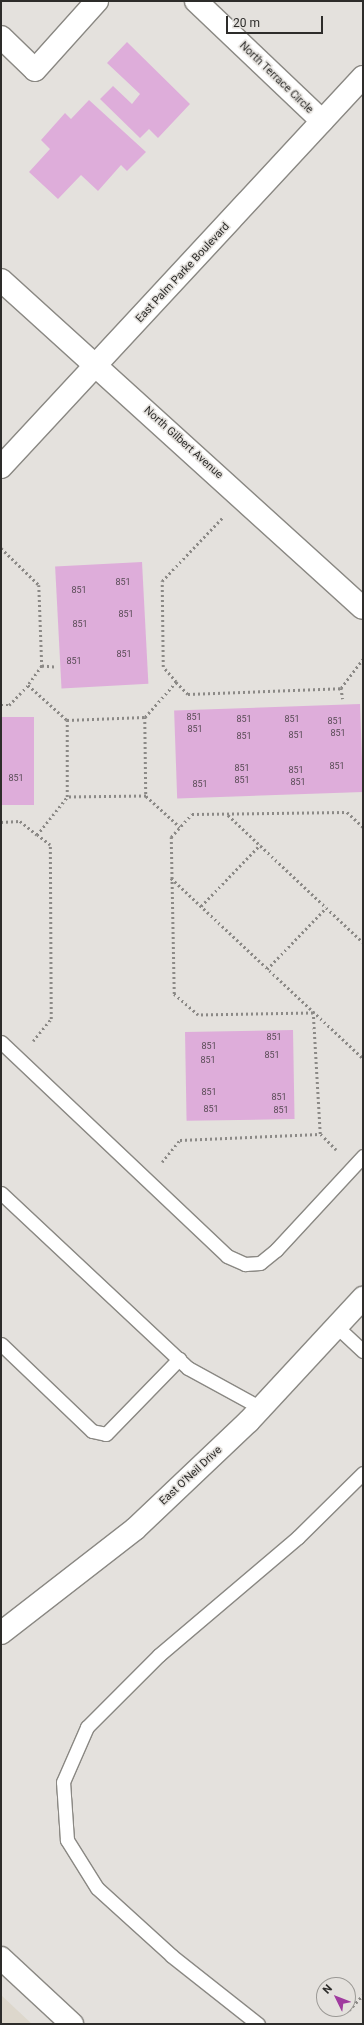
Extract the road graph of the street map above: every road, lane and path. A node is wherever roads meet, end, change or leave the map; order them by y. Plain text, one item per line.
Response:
1 (97, 1) edge
2 (196, 1) edge
3 (1, 37) edge
4 (363, 77) edge
5 (322, 121) junction
6 (1, 280) edge
7 (98, 365) junction
8 (1, 467) edge
9 (242, 497) junction
10 (1, 548) edge
11 (363, 608) edge
12 (363, 659) edge
13 (42, 666) junction
14 (54, 667) dead end
15 (176, 682) junction
16 (28, 685) junction
17 (340, 688) junction
18 (342, 699) dead end
19 (1, 705) edge
20 (145, 717) junction
21 (67, 720) junction
22 (146, 796) junction
23 (67, 797) junction
24 (227, 814) junction
25 (1, 822) edge
26 (180, 827) junction
27 (363, 827) edge
28 (37, 835) junction
29 (260, 845) junction
30 (171, 878) junction
31 (201, 906) junction
32 (326, 908) junction
33 (363, 942) edge
34 (267, 969) junction
35 (313, 1013) junction
36 (1, 1042) edge
37 (363, 1058) edge
38 (19, 1059) junction
39 (320, 1134) junction
40 (363, 1156) edge
41 (353, 1166) junction
42 (146, 1180) junction
43 (1, 1193) edge
44 (363, 1298) edge
45 (336, 1326) junction
46 (1, 1344) edge
47 (363, 1351) edge
48 (179, 1359) junction
49 (261, 1408) junction
50 (363, 1474) edge
51 (1, 1633) edge
52 (1, 1958) edge
53 (363, 1995) edge
54 (356, 2002) edge
55 (72, 2024) edge
56 (258, 2024) edge

1 - 3 street
2 - 5 street, North Terrace Circle
4 - 5 street, East Palm Parke Boulevard
5 - 7 street, East Palm Parke Boulevard
6 - 7 street, North Gilbert Avenue
7 - 8 street, East Palm Parke Boulevard
7 - 9 street, North Gilbert Avenue
9 - 11 street, North Gilbert Avenue
9 - 15 path
10 - 13 path
12 - 17 path
13 - 14 path
13 - 16 path
15 - 17 path
15 - 20 path
16 - 19 path
16 - 21 path
17 - 18 path
20 - 21 path
20 - 22 path
21 - 23 path
22 - 23 path
22 - 26 path
23 - 28 path
24 - 26 path
24 - 27 path
24 - 29 path
25 - 28 path
26 - 30 path
28 - 38 path
29 - 31 path
29 - 32 path
30 - 31 path
30 - 35 path
31 - 34 path
32 - 33 path
32 - 34 path
34 - 35 path
35 - 37 path
35 - 39 path
36 - 38 lane
38 - 42 lane
39 - 41 path
39 - 42 path
40 - 41 lane
41 - 42 lane
43 - 48 lane
44 - 45 street, East O'Neil Drive
45 - 47 lane
45 - 49 street, East O'Neil Drive
46 - 48 lane
48 - 49 lane
49 - 51 street, East O'Neil Drive
50 - 56 lane
52 - 55 street
53 - 54 path

